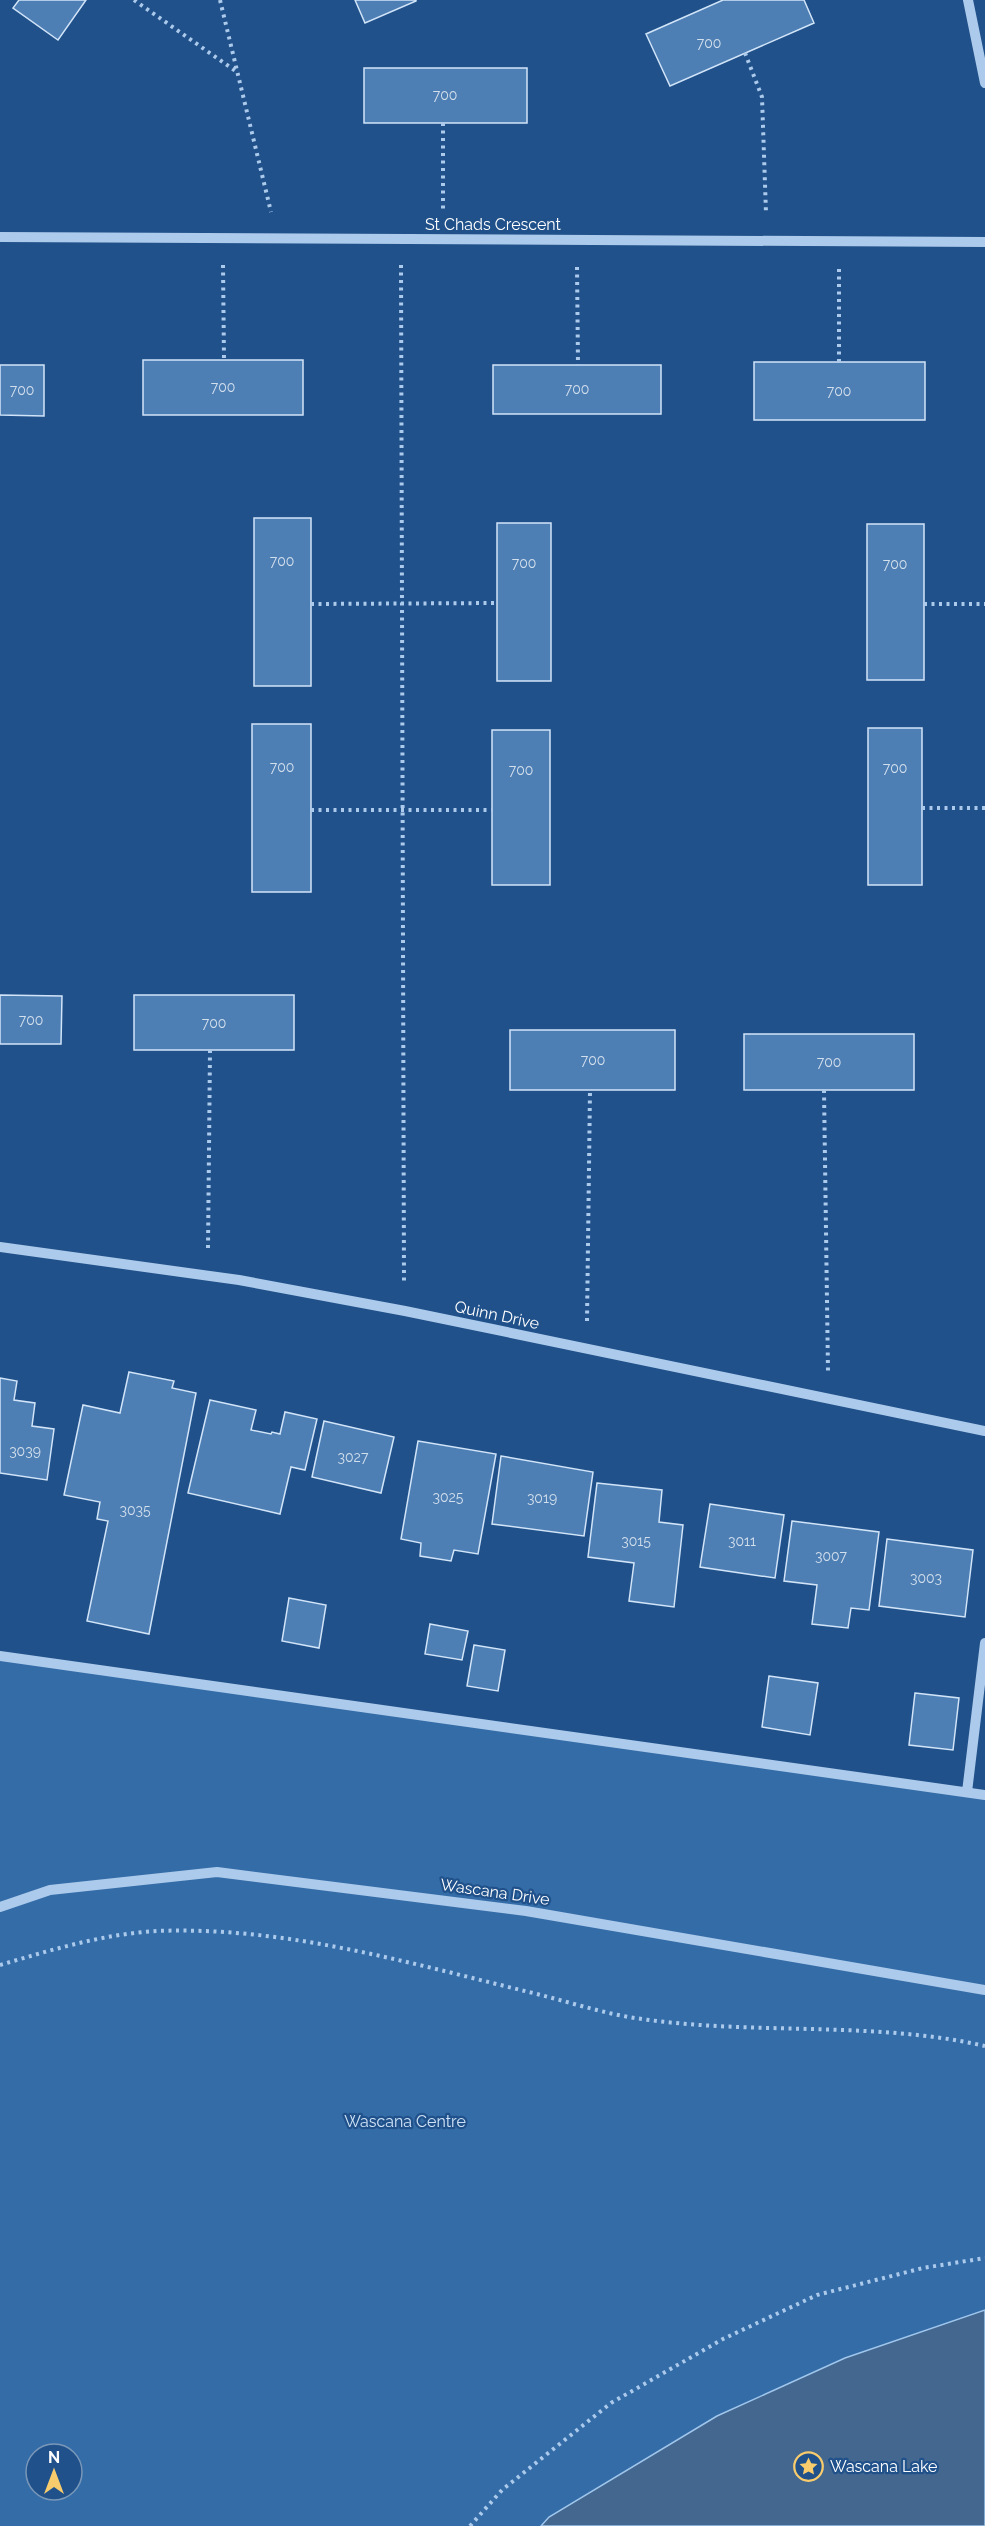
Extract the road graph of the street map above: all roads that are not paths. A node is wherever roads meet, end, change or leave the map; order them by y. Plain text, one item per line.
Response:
1 (968, 0) edge
2 (985, 83) edge
3 (0, 237) edge
4 (985, 242) edge
5 (0, 1247) edge
6 (985, 1431) edge
7 (985, 1643) edge
8 (0, 1656) edge
9 (967, 1792) junction
10 (985, 1794) edge
11 (0, 1907) edge
12 (985, 1990) edge

1 - 2 street
3 - 4 street, St Chads Crescent
5 - 6 street, Quinn Drive
7 - 9 street
8 - 9 street
9 - 10 street
11 - 12 street, Wascana Drive

